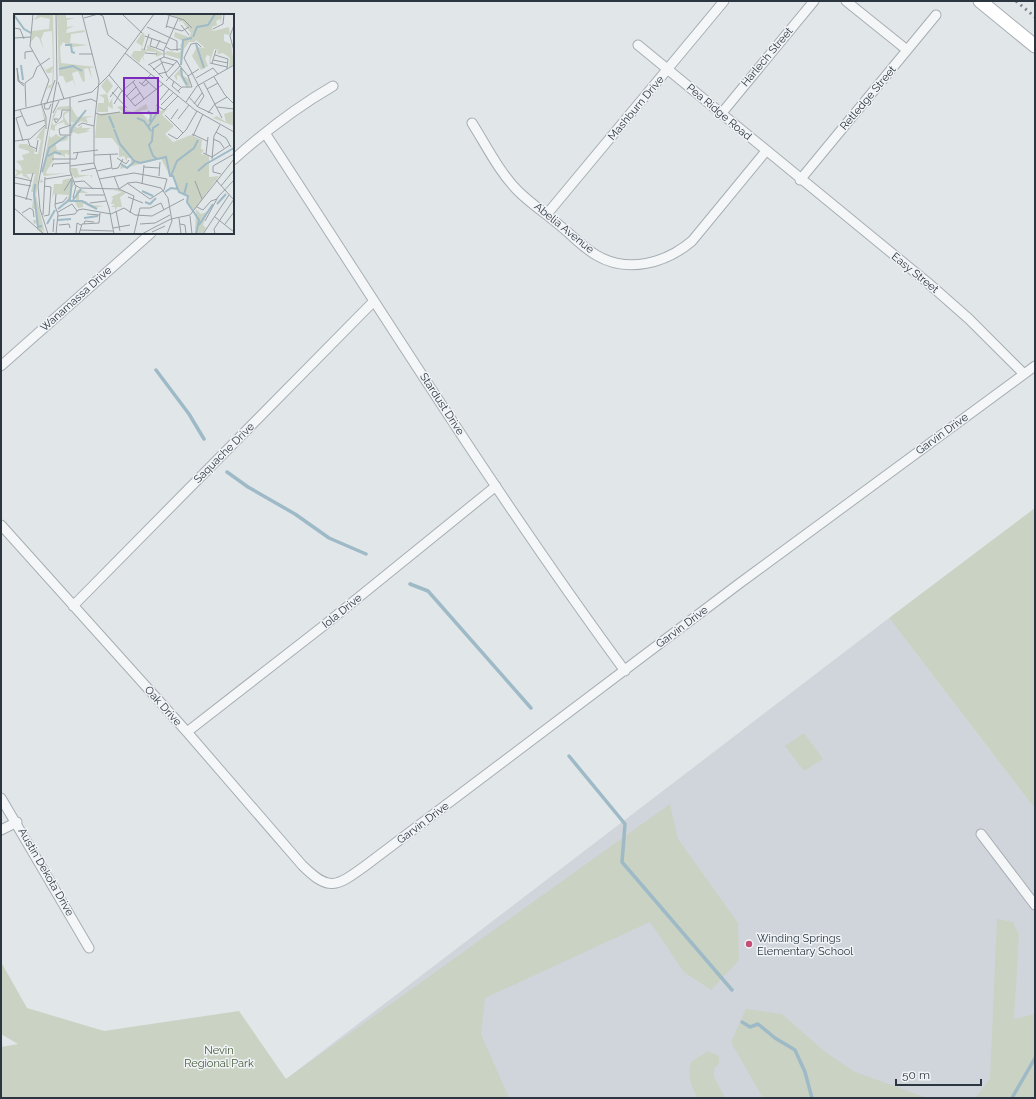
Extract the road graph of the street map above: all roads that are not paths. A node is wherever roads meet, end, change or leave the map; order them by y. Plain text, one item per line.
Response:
1 (724, 1) edge
2 (814, 1) edge
3 (846, 1) edge
4 (980, 1) edge
5 (936, 15) dead end
6 (638, 45) dead end
7 (1035, 46) edge
8 (907, 50) junction
9 (668, 69) junction
10 (333, 86) dead end
11 (721, 114) junction
12 (472, 123) dead end
13 (265, 133) junction
14 (766, 151) junction
15 (234, 159) edge
16 (800, 180) junction
17 (547, 214) junction
18 (150, 234) edge
19 (374, 301) junction
20 (1, 366) edge
21 (1035, 366) edge
22 (1024, 374) junction
23 (496, 486) junction
24 (1, 525) edge
25 (73, 606) junction
26 (625, 671) junction
27 (187, 732) junction
28 (1, 798) edge
29 (17, 822) junction
30 (1, 830) edge
31 (981, 834) dead end
32 (327, 884) joint
33 (1035, 905) edge
34 (89, 948) dead end

1 - 9 street, Mashburn Drive
2 - 11 street, Harlech Street
3 - 8 street
4 - 7 main road
5 - 8 street, Retledge Street
6 - 9 street, Pea Ridge Road
8 - 16 street, Retledge Street
9 - 11 street, Pea Ridge Road
9 - 17 street, Mashburn Drive
10 - 13 street
11 - 14 street, Pea Ridge Road
12 - 17 street, Abelia Avenue
13 - 15 street
13 - 19 street, Stardust Drive
14 - 16 street, Pea Ridge Road
14 - 17 street, Abelia Avenue
16 - 22 street, Easy Street
18 - 20 street, Wanamassa Drive
19 - 23 street, Stardust Drive
19 - 25 street, Saquache Drive
21 - 22 street, Garvin Drive
22 - 26 street, Garvin Drive
23 - 26 street, Stardust Drive
23 - 27 street, Iola Drive
24 - 25 street, Oak Drive
25 - 27 street, Oak Drive
26 - 32 street, Garvin Drive
27 - 32 street, Oak Drive
28 - 29 street, Austin Dekota Drive
29 - 30 street
29 - 34 street, Austin Dekota Drive
31 - 33 street

